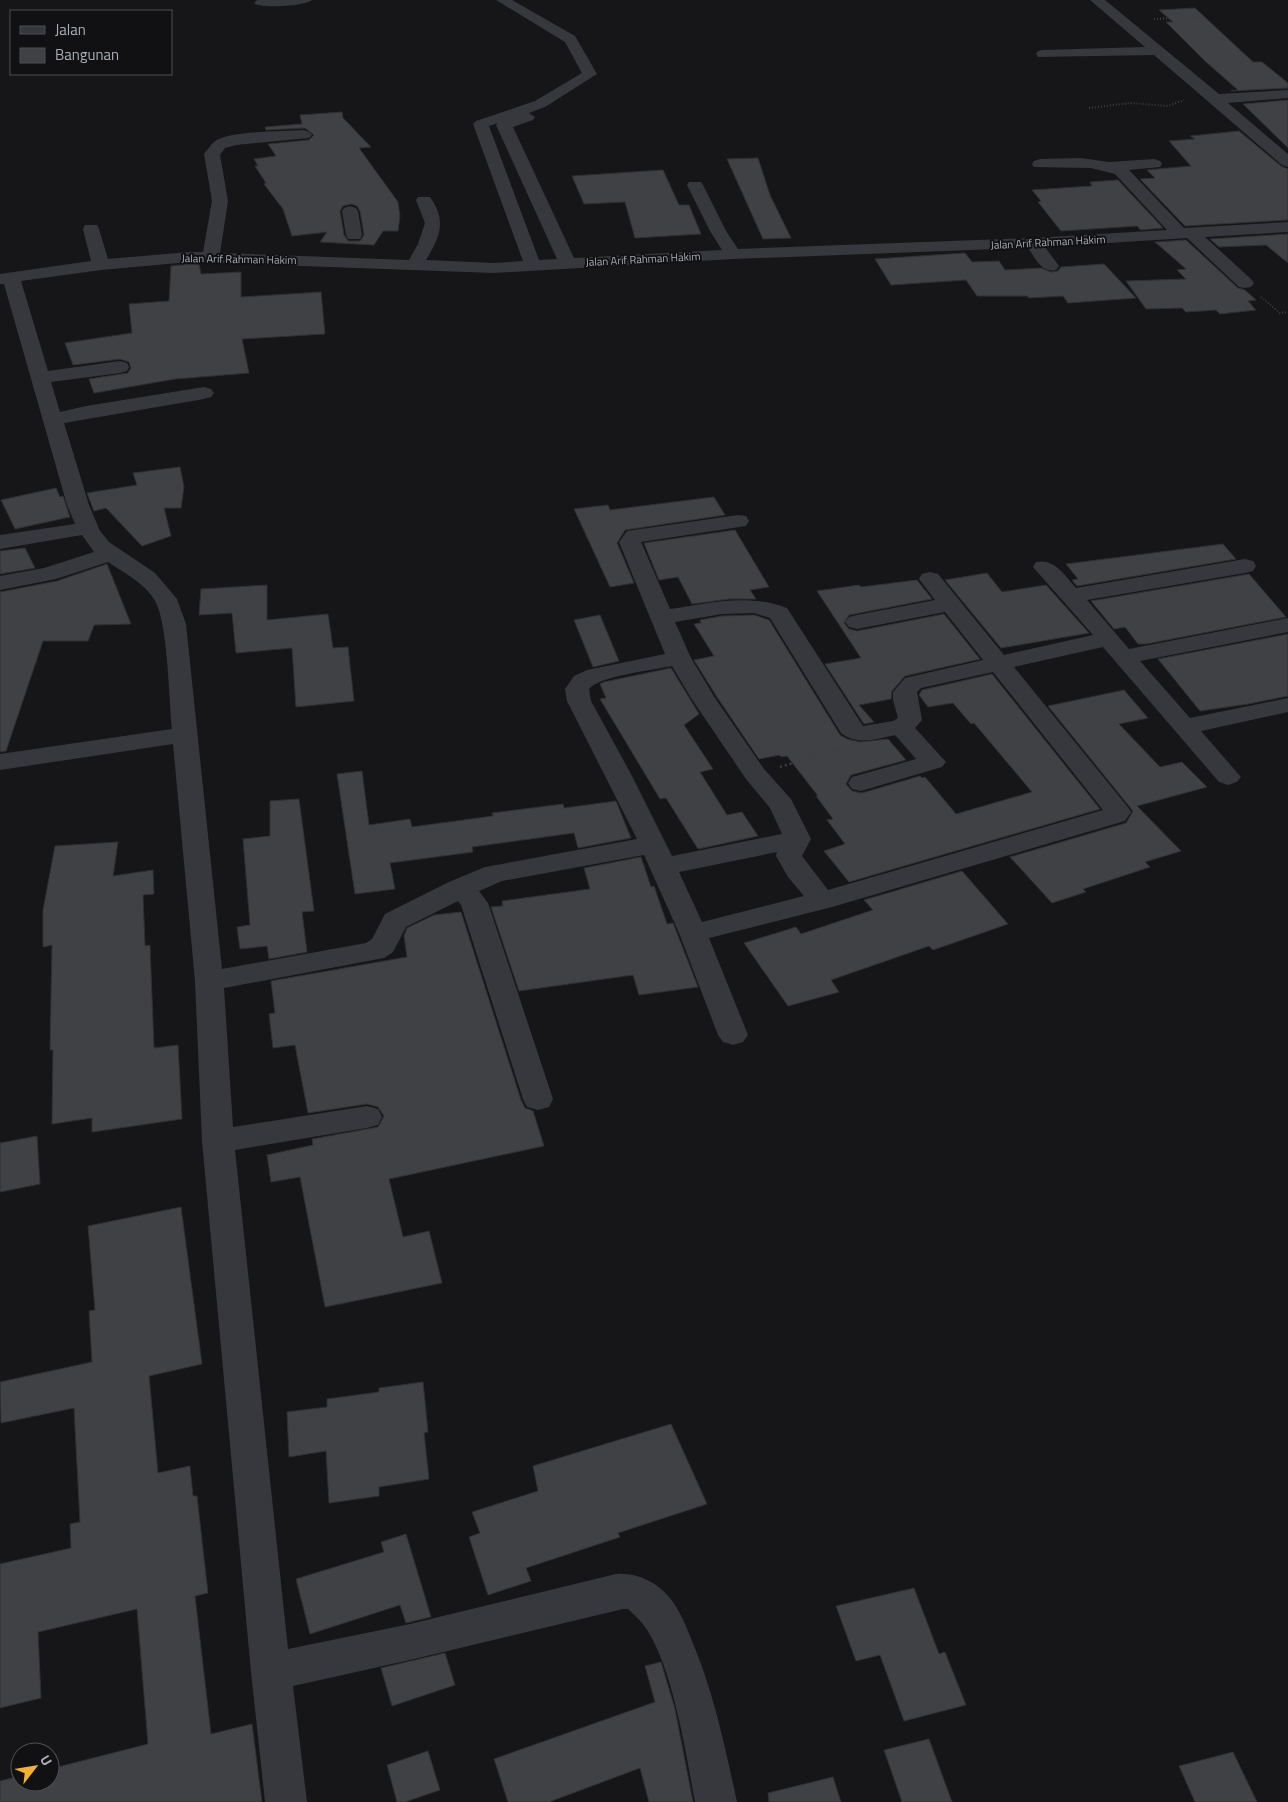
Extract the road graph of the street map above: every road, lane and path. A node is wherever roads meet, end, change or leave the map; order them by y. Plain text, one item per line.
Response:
1 (305, 0) edge
2 (503, 0) edge
3 (526, 0) edge
4 (1098, 0) edge
5 (261, 3) dead end
6 (1201, 17) dead end
7 (1121, 21) junction
8 (1156, 50) junction
9 (594, 51) dead end
10 (1043, 54) dead end
11 (608, 74) dead end
12 (1288, 94) edge
13 (1214, 96) junction
14 (1089, 108) dead end
15 (304, 135) dead end
16 (1288, 162) edge
17 (1040, 164) dead end
18 (1154, 164) dead end
19 (1111, 166) junction
20 (695, 185) dead end
21 (424, 200) dead end
22 (350, 211) dead end
23 (1288, 227) edge
24 (91, 229) dead end
25 (1186, 234) junction
26 (1033, 243) junction
27 (733, 254) junction
28 (211, 256) junction
29 (352, 262) junction
30 (568, 264) junction
31 (101, 265) junction
32 (414, 266) junction
33 (533, 266) junction
34 (1050, 266) dead end
35 (5, 278) edge
36 (1245, 283) joint
37 (1288, 312) edge
38 (120, 367) dead end
39 (40, 378) junction
40 (204, 393) dead end
41 (52, 420) junction
42 (738, 521) dead end
43 (88, 528) junction
44 (0, 542) edge
45 (110, 554) junction
46 (1044, 566) dead end
47 (1244, 566) dead end
48 (930, 578) dead end
49 (0, 583) edge
50 (1071, 596) junction
51 (950, 604) junction
52 (663, 617) junction
53 (858, 622) dead end
54 (1288, 625) edge
55 (1115, 648) junction
56 (679, 658) junction
57 (998, 664) junction
58 (1288, 705) edge
59 (1183, 727) junction
60 (890, 730) junction
61 (185, 735) junction
62 (0, 762) edge
63 (755, 774) junction
64 (1228, 777) dead end
65 (861, 783) dead end
66 (798, 839) junction
67 (657, 856) junction
68 (459, 888) junction
69 (822, 901) junction
70 (692, 933) junction
71 (209, 981) junction
72 (733, 1036) dead end
73 (538, 1099) dead end
74 (367, 1117) dead end
75 (218, 1141) junction
76 (271, 1672) junction
77 (286, 1802) edge
78 (716, 1802) edge

1 - 5 street
2 - 33 street
3 - 9 street
4 - 7 street
6 - 7 path
7 - 8 street
8 - 10 street
8 - 13 street
11 - 30 street
12 - 13 street
13 - 14 path
13 - 16 street
15 - 28 street
17 - 19 street
18 - 19 street
19 - 25 street
20 - 27 street
21 - 32 street
22 - 29 street
23 - 25 street, Jalan Arif Rahman Hakim
24 - 31 street
25 - 26 street, Jalan Arif Rahman Hakim
25 - 36 street
26 - 27 street, Jalan Arif Rahman Hakim
26 - 34 street
27 - 30 street, Jalan Arif Rahman Hakim
28 - 29 street, Jalan Arif Rahman Hakim
28 - 31 street, Jalan Arif Rahman Hakim
29 - 32 street, Jalan Arif Rahman Hakim
30 - 33 street, Jalan Arif Rahman Hakim
31 - 35 street, Jalan Arif Rahman Hakim
32 - 33 street, Jalan Arif Rahman Hakim
35 - 39 street
36 - 37 path
38 - 39 street
39 - 41 street
40 - 41 street
41 - 43 street
42 - 52 street
43 - 44 street
43 - 45 street
45 - 49 street
45 - 61 street
46 - 50 street
47 - 50 street
48 - 51 street
50 - 55 street
51 - 53 street
51 - 57 street
52 - 56 street
52 - 60 street
54 - 55 street
55 - 57 street
55 - 59 street
56 - 63 street
56 - 67 street
57 - 60 street
57 - 69 street
58 - 59 street
59 - 64 street
60 - 63 path
60 - 65 street
61 - 62 street
61 - 71 street
63 - 66 street
66 - 67 street
66 - 69 street
67 - 68 street
67 - 70 street
68 - 71 street
68 - 73 street
69 - 70 street
70 - 72 street
71 - 75 street
74 - 75 street
75 - 76 street
76 - 77 street
76 - 78 street

